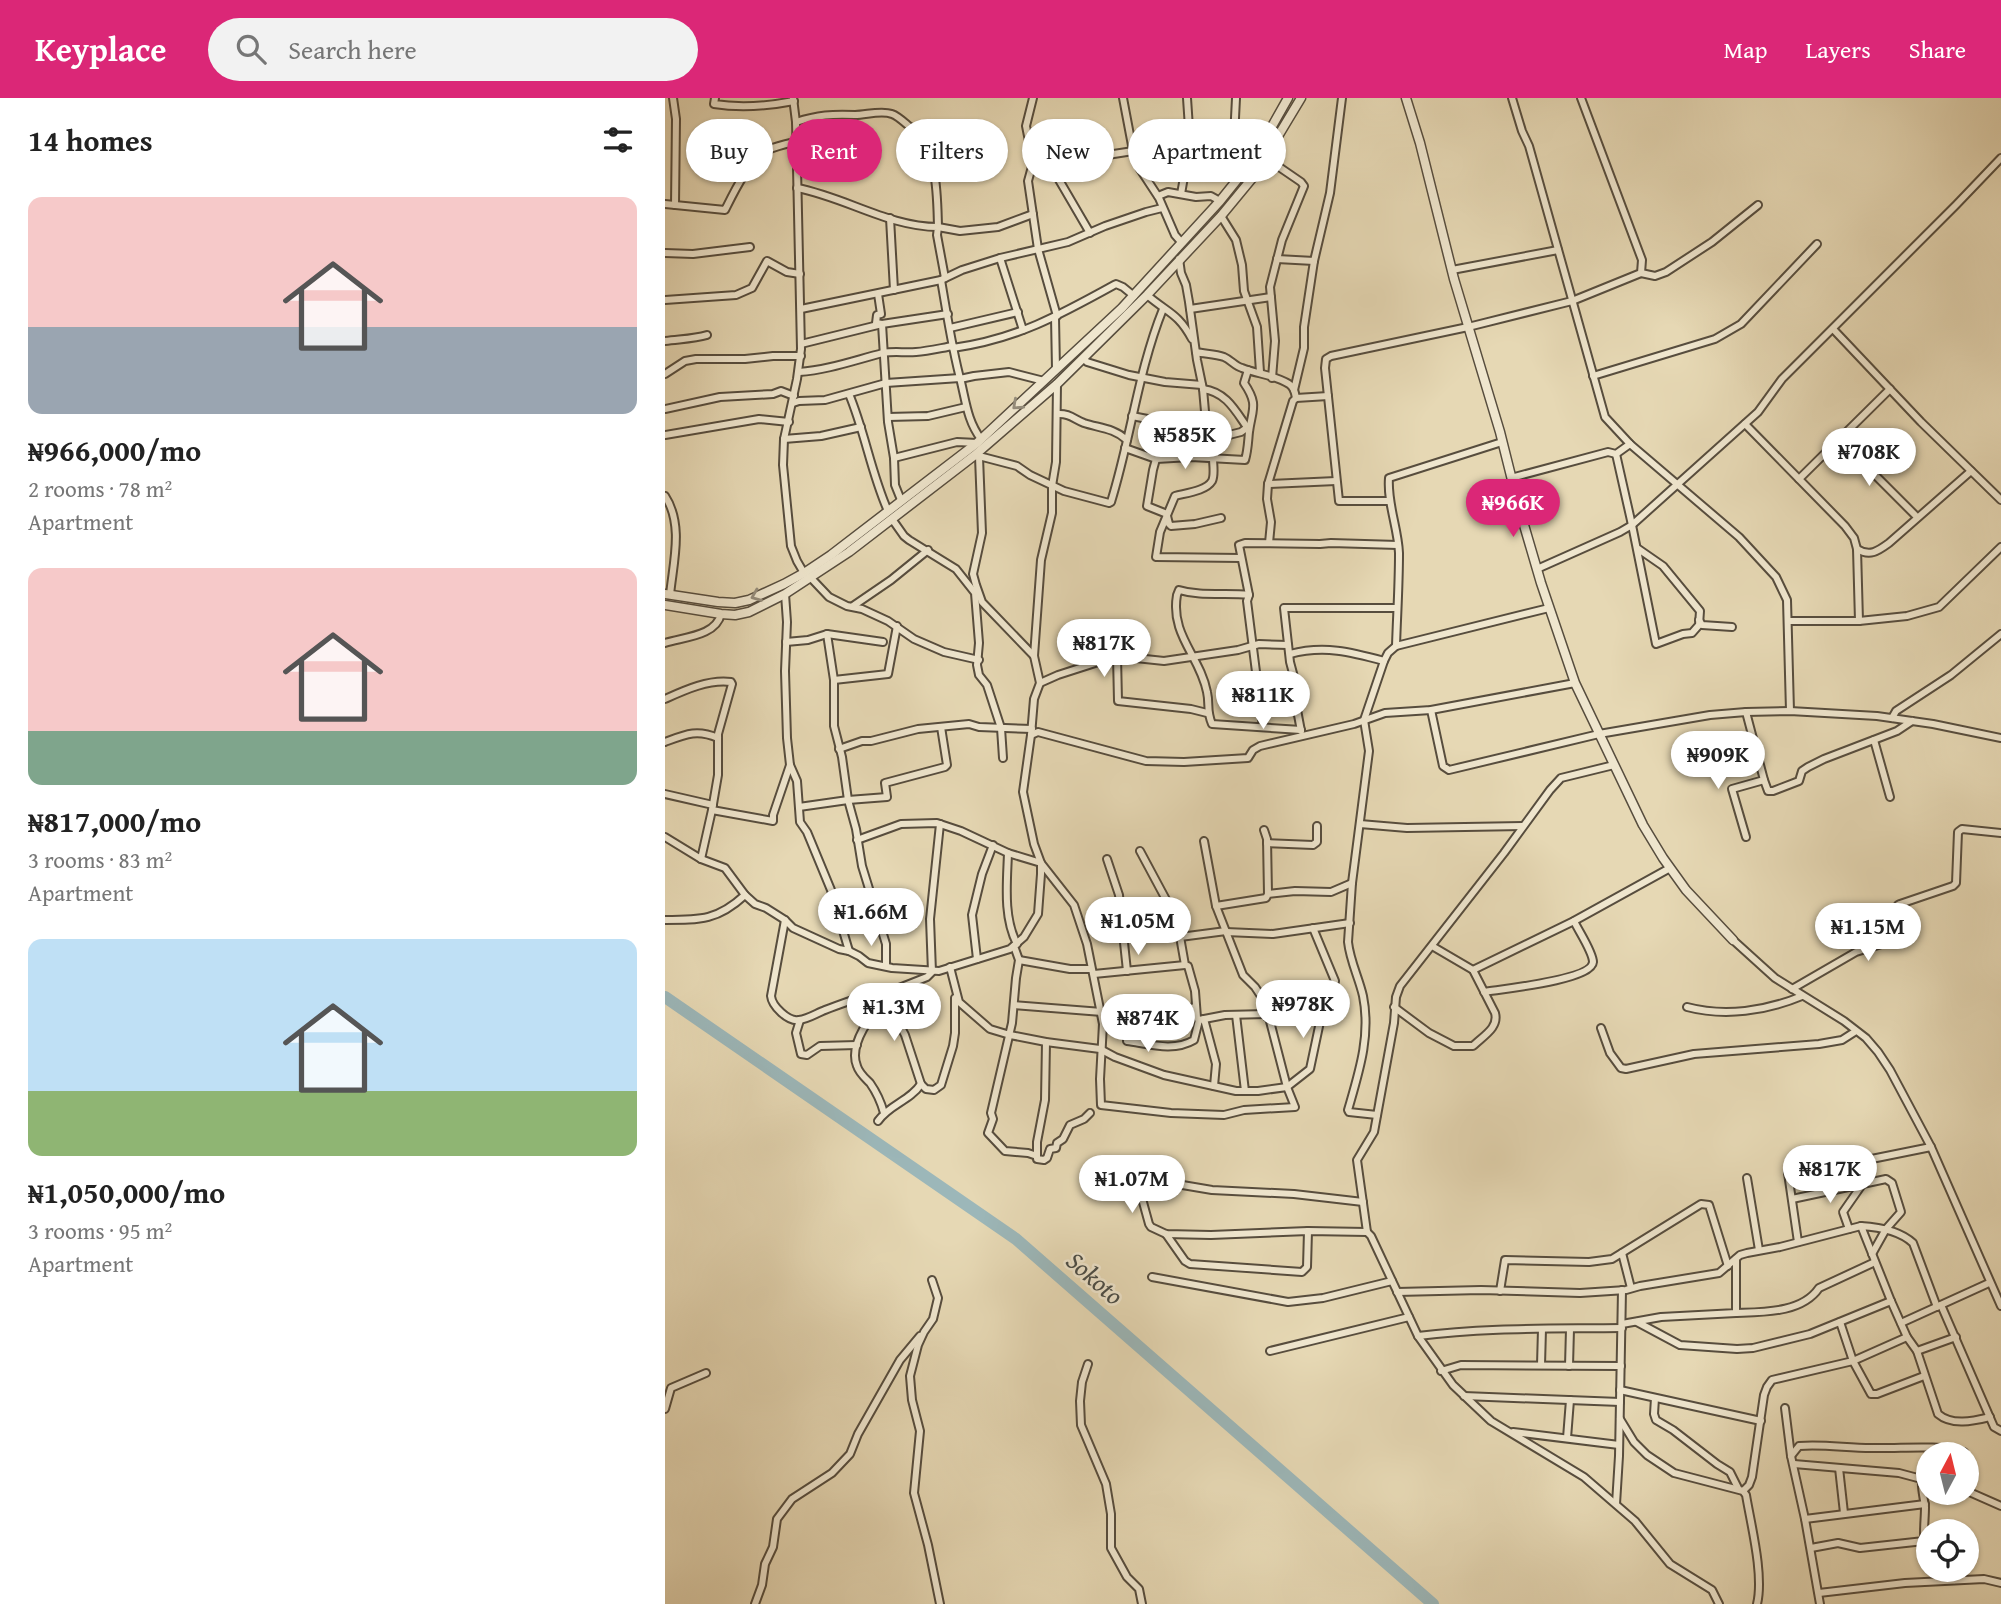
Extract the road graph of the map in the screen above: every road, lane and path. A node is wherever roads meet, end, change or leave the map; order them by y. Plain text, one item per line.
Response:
1 (673, 98) edge
2 (715, 98) edge
3 (1033, 98) edge
4 (1123, 98) edge
5 (1187, 98) edge
6 (1236, 98) edge
7 (1288, 98) edge
8 (1301, 98) edge
9 (1342, 98) edge
10 (1406, 98) edge
11 (1512, 98) edge
12 (1581, 98) edge
13 (794, 100) edge
14 (796, 119) edge
15 (808, 119) edge
16 (1028, 119) edge
17 (1235, 119) edge
18 (1128, 124) edge
19 (1286, 124) edge
20 (787, 144) edge
21 (2001, 158) edge
22 (1286, 172) edge
23 (797, 182) edge
24 (1028, 182) edge
25 (1060, 182) edge
26 (1149, 182) edge
27 (1249, 182) edge
28 (797, 188) junction
29 (1181, 194) junction
30 (1158, 196) junction
31 (1220, 201) junction
32 (665, 204) edge
33 (675, 205) junction
34 (1758, 205) dead end
35 (1162, 208) junction
36 (1033, 214) junction
37 (1221, 216) junction
38 (890, 218) junction
39 (938, 228) junction
40 (1090, 233) junction
41 (1182, 243) junction
42 (1817, 244) dead end
43 (750, 247) dead end
44 (1038, 249) junction
45 (1557, 250) junction
46 (665, 253) edge
47 (1000, 258) junction
48 (1179, 259) junction
49 (1277, 259) junction
50 (1314, 261) junction
51 (1452, 270) junction
52 (1641, 272) junction
53 (800, 274) junction
54 (943, 279) junction
55 (894, 290) junction
56 (878, 294) junction
57 (1147, 295) junction
58 (1133, 296) junction
59 (1271, 297) junction
60 (665, 300) edge
61 (1248, 301) junction
62 (1572, 301) junction
63 (1163, 309) junction
64 (1190, 309) junction
65 (801, 310) junction
66 (1018, 312) junction
67 (948, 314) junction
68 (1056, 316) junction
69 (882, 324) junction
70 (1468, 327) junction
71 (950, 328) junction
72 (1833, 329) junction
73 (1023, 330) junction
74 (707, 335) dead end
75 (665, 341) edge
76 (801, 344) junction
77 (1195, 344) junction
78 (953, 347) junction
79 (1196, 352) junction
80 (884, 353) junction
81 (801, 356) junction
82 (1083, 358) junction
83 (1056, 369) junction
84 (1248, 370) junction
85 (799, 372) junction
86 (1261, 372) junction
87 (665, 374) edge
88 (1593, 376) junction
89 (1143, 378) junction
90 (1272, 378) junction
91 (960, 379) junction
92 (1044, 381) junction
93 (886, 383) junction
94 (1057, 384) junction
95 (1202, 387) junction
96 (1890, 389) junction
97 (1294, 390) junction
98 (849, 394) junction
99 (1328, 396) junction
100 (1296, 398) junction
101 (793, 399) junction
102 (966, 407) junction
103 (665, 409) edge
104 (1058, 414) junction
105 (1132, 416) junction
106 (888, 418) junction
107 (789, 422) junction
108 (1745, 424) junction
109 (861, 427) junction
110 (1206, 428) junction
111 (1248, 428) junction
112 (665, 435) edge
113 (784, 439) junction
114 (1209, 440) junction
115 (1840, 440) junction
116 (979, 441) junction
117 (1502, 442) junction
118 (1126, 444) junction
119 (1630, 444) junction
120 (1616, 454) junction
121 (977, 456) junction
122 (894, 458) junction
123 (1213, 458) junction
124 (1156, 459) junction
125 (1971, 471) junction
126 (1511, 478) junction
127 (1799, 479) junction
128 (1336, 481) junction
129 (1268, 484) junction
130 (1676, 484) junction
131 (1052, 486) junction
132 (665, 496) edge
133 (901, 500) junction
134 (2001, 500) edge
135 (1390, 501) junction
136 (890, 514) junction
137 (1167, 514) junction
138 (1917, 517) junction
139 (1221, 518) dead end
140 (1632, 525) junction
141 (1269, 543) junction
142 (1398, 545) junction
143 (2001, 547) edge
144 (1637, 548) junction
145 (1857, 549) junction
146 (928, 550) junction
147 (1241, 558) junction
148 (1537, 569) junction
149 (808, 575) junction
150 (785, 594) junction
151 (977, 594) junction
152 (667, 595) edge
153 (1249, 595) junction
154 (665, 606) edge
155 (853, 606) junction
156 (1397, 608) junction
157 (1549, 608) junction
158 (721, 614) junction
159 (1699, 618) junction
160 (1788, 621) junction
161 (1859, 621) junction
162 (1092, 624) dead end
163 (897, 626) junction
164 (1732, 627) dead end
165 (827, 634) junction
166 (2001, 634) edge
167 (786, 642) junction
168 (883, 642) dead end
169 (665, 643) edge
170 (1288, 645) junction
171 (1254, 646) junction
172 (1396, 646) junction
173 (1290, 654) junction
174 (1034, 656) junction
175 (1117, 656) junction
176 (1193, 657) junction
177 (979, 660) junction
178 (1384, 660) junction
179 (834, 680) junction
180 (1040, 683) junction
181 (1575, 683) junction
182 (665, 699) edge
183 (1431, 710) junction
184 (1790, 710) junction
185 (1746, 712) junction
186 (1207, 713) junction
187 (1892, 718) junction
188 (1364, 720) junction
189 (1912, 721) junction
190 (941, 727) junction
191 (1263, 727) junction
192 (1001, 728) junction
193 (1032, 732) junction
194 (1302, 733) junction
195 (1599, 734) junction
196 (718, 738) junction
197 (1999, 738) edge
198 (1874, 740) junction
199 (665, 742) edge
200 (839, 749) junction
201 (1003, 758) dead end
202 (790, 765) junction
203 (1614, 765) junction
204 (1764, 780) junction
205 (665, 794) edge
206 (1890, 797) dead end
207 (848, 800) junction
208 (713, 807) junction
209 (799, 807) junction
210 (940, 824) junction
211 (1360, 824) junction
212 (1317, 826) dead end
213 (1523, 826) junction
214 (1264, 830) dead end
215 (2001, 833) edge
216 (1746, 837) dead end
217 (665, 838) edge
218 (856, 840) junction
219 (1204, 841) dead end
220 (1267, 843) junction
221 (993, 845) junction
222 (1140, 852) dead end
223 (1008, 853) junction
224 (701, 859) junction
225 (1107, 859) dead end
226 (1041, 863) junction
227 (1670, 868) junction
228 (1352, 883) junction
229 (1268, 894) junction
230 (745, 895) junction
231 (1216, 906) junction
232 (665, 920) edge
233 (785, 920) junction
234 (1574, 921) junction
235 (1350, 923) junction
236 (1313, 928) junction
237 (1226, 931) junction
238 (1180, 937) junction
239 (1733, 940) joint
240 (1016, 945) junction
241 (1432, 946) junction
242 (849, 951) junction
243 (977, 959) junction
244 (1019, 960) junction
245 (1185, 965) junction
246 (886, 966) junction
247 (950, 967) junction
248 (1473, 970) junction
249 (1093, 971) junction
250 (1127, 971) junction
251 (932, 972) junction
252 (1792, 989) junction
253 (1484, 992) junction
254 (955, 993) junction
255 (885, 996) junction
256 (1802, 996) junction
257 (1325, 998) junction
258 (1014, 1005) junction
259 (1196, 1007) junction
260 (1394, 1007) junction
261 (1687, 1007) dead end
262 (1102, 1012) junction
263 (1236, 1015) junction
264 (1267, 1015) junction
265 (1202, 1019) junction
266 (800, 1020) junction
267 (1103, 1027) junction
268 (1601, 1028) dead end
269 (1856, 1031) junction
270 (1010, 1035) junction
271 (1127, 1041) dead end
272 (1046, 1042) junction
273 (857, 1045) junction
274 (1100, 1049) junction
275 (921, 1084) junction
276 (1214, 1086) junction
277 (1287, 1087) junction
278 (1245, 1091) junction
279 (884, 1113) junction
280 (1090, 1113) dead end
281 (1377, 1115) junction
282 (878, 1121) dead end
283 (1930, 1146) junction
284 (1037, 1156) junction
285 (1867, 1161) junction
286 (1817, 1170) dead end
287 (1788, 1173) dead end
288 (1747, 1178) dead end
289 (1862, 1185) junction
290 (1792, 1199) junction
291 (1363, 1202) junction
292 (1861, 1226) junction
293 (1886, 1229) junction
294 (1849, 1230) junction
295 (1308, 1231) junction
296 (1367, 1232) junction
297 (1166, 1234) junction
298 (1798, 1242) junction
299 (1759, 1251) junction
300 (1622, 1253) junction
301 (1872, 1254) junction
302 (1736, 1259) junction
303 (1875, 1262) junction
304 (1728, 1266) junction
305 (1151, 1278) dead end
306 (932, 1280) dead end
307 (1391, 1281) junction
308 (1989, 1283) junction
309 (1631, 1288) junction
310 (1622, 1290) junction
311 (1500, 1291) junction
312 (1397, 1292) junction
313 (1891, 1301) junction
314 (1939, 1306) junction
315 (2001, 1306) edge
316 (1736, 1313) junction
317 (1409, 1317) junction
318 (1637, 1322) junction
319 (1840, 1322) junction
320 (1901, 1323) junction
321 (1622, 1326) junction
322 (1542, 1329) junction
323 (1570, 1329) junction
324 (924, 1332) junction
325 (1418, 1336) junction
326 (1907, 1336) junction
327 (1956, 1337) junction
328 (1270, 1351) dead end
329 (1917, 1351) junction
330 (1853, 1361) junction
331 (1088, 1364) dead end
332 (1541, 1365) junction
333 (1569, 1366) junction
334 (1621, 1366) junction
335 (1441, 1371) junction
336 (706, 1373) dead end
337 (1924, 1376) junction
338 (1620, 1390) junction
339 (1464, 1396) junction
340 (1655, 1398) junction
341 (1570, 1400) junction
342 (1620, 1402) junction
343 (1784, 1408) dead end
344 (665, 1409) edge
345 (1990, 1417) junction
346 (1619, 1419) junction
347 (1761, 1421) junction
348 (1508, 1431) junction
349 (2001, 1431) edge
350 (1567, 1438) junction
351 (1619, 1445) junction
352 (1916, 1448) edge
353 (1791, 1456) junction
354 (1794, 1464) junction
355 (1839, 1468) junction
356 (1916, 1478) edge
357 (1740, 1490) junction
358 (1979, 1496) edge
359 (1616, 1504) junction
360 (1916, 1505) edge
361 (2001, 1506) edge
362 (1844, 1513) junction
363 (1805, 1519) junction
364 (1916, 1542) edge
365 (1811, 1548) junction
366 (1979, 1579) edge
367 (1930, 1582) edge
368 (2001, 1583) edge
369 (1819, 1592) junction
370 (755, 1604) edge
371 (940, 1604) edge
372 (1142, 1604) edge
373 (1719, 1604) edge
374 (1757, 1604) edge
375 (1819, 1604) edge

1 - 33 street
2 - 13 street
3 - 16 street
4 - 18 street
5 - 29 street
6 - 17 street
7 - 31 street
8 - 19 street
9 - 50 street
10 - 51 street
11 - 45 street
12 - 52 street
13 - 14 street
15 - 39 street
20 - 33 street
21 - 72 street
22 - 49 street
23 - 28 street
24 - 36 street
25 - 40 street
26 - 30 street
27 - 37 street
28 - 38 street
28 - 53 street
29 - 30 street
29 - 31 street
30 - 35 street
31 - 41 street
32 - 33 street
34 - 52 street
35 - 40 street
35 - 41 street
36 - 39 street
36 - 44 street
37 - 48 street
37 - 61 street
38 - 39 street
38 - 55 street
39 - 54 street
40 - 44 street
41 - 58 street
42 - 88 street
43 - 46 street
44 - 47 street
44 - 68 street
45 - 51 street
45 - 62 street
47 - 54 street
47 - 66 street
48 - 57 street
48 - 64 street
49 - 50 street
49 - 59 street
50 - 97 street
51 - 70 street
52 - 62 street
53 - 60 street
53 - 65 street
54 - 55 street
54 - 67 street
55 - 56 street
56 - 65 street
56 - 69 street
57 - 63 street
57 - 82 street
58 - 68 street
58 - 83 street
59 - 61 street
59 - 90 street
61 - 64 street
61 - 86 street
62 - 70 street
62 - 88 street
63 - 77 street
63 - 89 street
64 - 77 street
65 - 76 street
66 - 71 street
66 - 73 street
67 - 69 street
67 - 71 street
68 - 73 street
68 - 83 street
69 - 76 street
69 - 80 street
70 - 99 street
70 - 117 street
71 - 78 street
72 - 96 street
72 - 108 street
73 - 78 street
74 - 75 street
76 - 81 street
77 - 79 street
78 - 80 street
78 - 91 street
79 - 84 street
79 - 95 street
80 - 85 street
80 - 93 street
81 - 85 street
81 - 87 street
82 - 89 street
82 - 94 street
83 - 92 street
84 - 86 street
84 - 111 street
85 - 101 street
86 - 90 street
88 - 119 street
89 - 95 street
89 - 105 street
90 - 97 street
91 - 92 street
91 - 93 street
91 - 102 street
92 -> 116 street
93 - 98 street
93 - 106 street
94 - 104 street
94 - 121 street
95 - 110 street
95 - 111 street
96 - 115 street
96 - 125 street
97 - 100 street
98 - 101 street
98 - 109 street
99 - 100 street
99 - 128 street
100 - 129 street
101 - 103 street
101 - 107 street
102 - 106 street
102 - 116 street
104 - 118 street
104 - 131 street
105 - 110 street
105 - 118 street
106 - 122 street
107 - 112 street
107 - 113 street
108 - 127 street
108 - 130 street
109 - 113 street
109 - 136 street
110 - 114 street
111 - 114 street
111 - 123 street
113 - 149 street
114 - 123 street
115 - 127 street
115 - 138 street
116 - 122 street
116 - 133 street
117 - 126 street
117 - 135 street
118 - 124 street
118 - 131 street
119 - 120 street
119 - 130 street
120 - 126 street
120 - 140 street
121 - 131 street
121 - 136 street
121 - 151 street
122 - 133 street
123 - 124 street
123 - 137 street
124 - 137 street
125 - 134 street
125 - 138 street
126 - 148 street
127 - 145 street
128 - 129 street
128 - 135 street
129 - 141 street
130 - 140 street
130 - 160 street
131 - 174 street
132 - 152 street
133 - 136 street
135 - 142 street
136 - 146 street
136 - 149 street
137 - 139 street
137 - 147 street
138 - 145 street
140 - 144 street
140 - 148 street
141 - 142 street
141 - 147 street
142 - 156 street
143 - 161 street
144 - 159 street
144 - 159 street
145 - 161 street
146 - 151 street
146 - 155 street
147 - 153 street
148 - 157 street
149 - 150 street
149 -> 152 street
149 - 155 street
150 - 158 street
150 - 167 street
151 - 174 street
151 - 177 street
153 - 171 street
153 - 176 street
154 - 158 street
155 - 163 street
156 - 170 street
156 - 172 street
157 - 172 street
157 - 181 street
158 - 169 street
159 - 164 street
160 - 161 street
160 - 184 street
162 - 175 street
163 - 177 street
163 - 179 street
165 - 167 street
165 - 168 street
165 - 179 street
166 - 187 street
167 - 202 street
170 - 171 street
170 - 173 street
171 - 176 street
171 - 191 street
172 - 178 street
173 - 178 street
173 - 194 street
174 - 180 street
175 - 176 street
175 - 180 street
175 - 186 street
176 - 186 street
177 - 192 street
178 - 188 street
179 - 200 street
180 - 193 street
181 - 183 street
181 - 195 street
182 - 196 street
183 - 188 street
183 - 195 street
184 - 185 street
184 - 187 street
185 - 195 street
185 - 204 street
186 - 191 street
187 - 189 street
188 - 194 street
188 - 211 street
189 - 197 street
189 - 198 street
190 - 192 street
190 - 200 street
190 - 207 street
191 - 194 street
192 - 193 street
192 - 201 street
193 - 194 street
193 - 226 street
195 - 203 street
196 - 199 street
196 - 208 street
198 - 204 street
198 - 206 street
200 - 207 street
202 - 208 street
202 - 209 street
203 - 213 street
203 - 227 street
204 - 216 street
205 - 208 street
207 - 209 street
207 - 218 street
208 - 224 street
209 - 242 street
210 - 218 street
210 - 221 street
210 - 251 street
211 - 213 street
211 - 228 street
212 - 220 street
213 - 241 street
214 - 220 street
215 - 252 street
217 - 224 street
218 - 246 street
219 - 231 street
220 - 229 street
221 - 223 street
221 - 243 street
222 - 238 street
223 - 226 street
223 - 240 street
224 - 230 street
225 - 250 street
226 - 240 street
226 - 249 street
227 - 234 street
227 - 239 street
228 - 229 street
228 - 235 street
229 - 231 street
230 - 232 street
230 - 233 street
231 - 237 street
233 - 242 street
233 - 266 street
234 - 248 street
234 - 253 street
235 - 236 street
235 - 281 street
236 - 237 street
236 - 257 street
237 - 238 street
237 - 264 street
238 - 245 street
239 - 252 street
240 - 243 street
240 - 244 street
241 - 248 street
241 - 260 street
242 - 246 street
243 - 247 street
244 - 249 street
244 - 258 street
245 - 250 street
245 - 259 street
246 - 251 street
247 - 251 street
247 - 254 street
248 - 253 street
249 - 250 street
249 - 262 street
251 - 255 street
252 - 256 street
253 - 260 street
254 - 270 street
254 - 275 street
255 - 266 street
255 - 273 street
255 - 275 street
256 - 261 street
256 - 269 street
257 - 264 street
257 - 277 street
258 - 262 street
258 - 270 street
259 - 265 street
259 - 267 street
260 - 281 street
262 - 267 street
263 - 264 street
263 - 265 street
263 - 278 street
264 - 277 street
265 - 271 street
265 - 276 street
266 - 273 street
267 - 274 street
268 - 269 street
269 - 283 street
270 - 272 street
270 - 284 street
272 - 274 street
272 - 284 street
273 - 279 street
274 - 276 street
274 - 277 street
275 - 279 street
276 - 278 street
277 - 278 street
279 - 282 street
280 - 284 street
281 - 291 street
283 - 285 street
283 - 308 street
285 - 286 street
285 - 289 street
287 - 290 street
288 - 299 street
289 - 290 street
289 - 293 street
289 - 294 street
290 - 298 street
291 - 296 street
291 - 297 street
292 - 293 street
292 - 294 street
292 - 301 street
293 - 301 street
293 - 314 street
294 - 298 street
295 - 296 street
295 - 297 street
295 - 297 street
296 - 307 street
298 - 299 street
299 - 302 street
300 - 304 street
300 - 309 street
300 - 311 street
301 - 303 street
302 - 304 street
302 - 316 street
303 - 313 street
303 - 316 street
304 - 309 street
305 - 307 street
306 - 324 street
307 - 312 street
308 - 314 street
308 - 315 street
309 - 310 street
310 - 311 street
310 - 321 street
311 - 312 street
312 - 317 street
313 - 319 street
313 - 320 street
314 - 320 street
314 - 327 street
316 - 318 street
317 - 325 street
317 - 328 street
318 - 319 street
318 - 321 street
319 - 330 street
320 - 326 street
321 - 323 street
321 - 334 street
322 - 323 street
322 - 325 street
322 - 332 street
323 - 333 street
324 - 370 street
324 - 371 street
325 - 335 street
326 - 329 street
326 - 330 street
327 - 329 street
327 - 345 street
329 - 337 street
330 - 337 street
330 - 347 street
331 - 372 street
332 - 333 street
332 - 335 street
333 - 334 street
334 - 338 street
335 - 339 street
336 - 344 street
337 - 345 street
338 - 340 street
338 - 342 street
339 - 341 street
339 - 348 street
340 - 347 street
340 - 357 street
341 - 342 street
341 - 350 street
342 - 346 street
343 - 353 street
345 - 349 street
346 - 351 street
346 - 357 street
347 - 357 street
348 - 350 street
348 - 359 street
350 - 351 street
351 - 359 street
352 - 353 street
353 - 354 street
354 - 355 street
354 - 363 street
355 - 356 street
355 - 362 street
357 - 374 street
358 - 361 street
359 - 373 street
360 - 362 street
362 - 363 street
363 - 365 street
364 - 365 street
365 - 369 street
366 - 368 street
367 - 369 street
369 - 375 street

